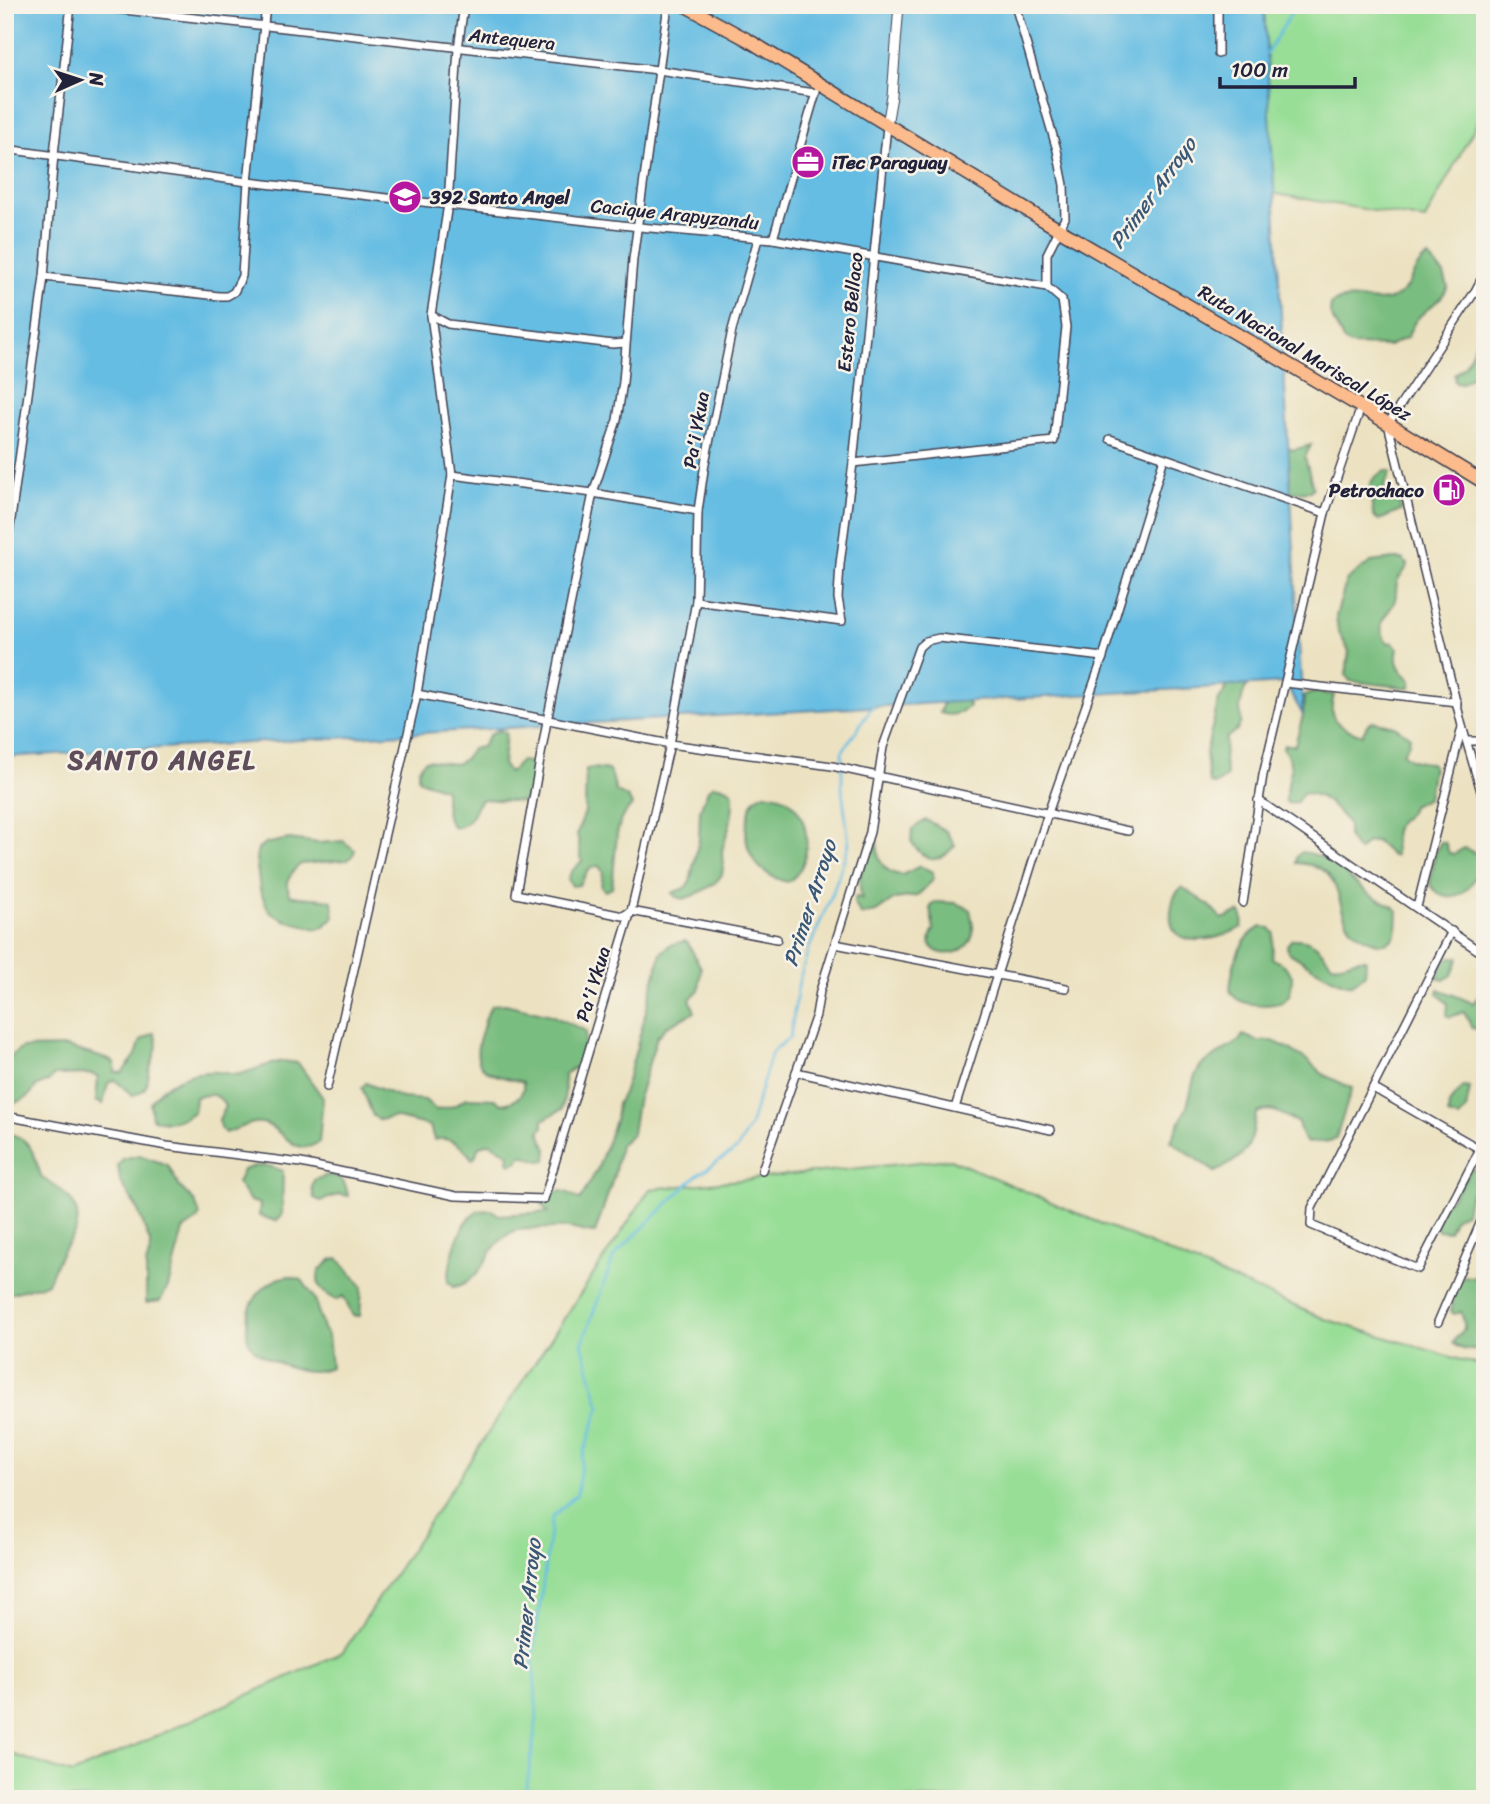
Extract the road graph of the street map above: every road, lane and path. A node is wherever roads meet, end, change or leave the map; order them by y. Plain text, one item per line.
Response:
1 (71, 5) edge
2 (80, 5) edge
3 (266, 5) edge
4 (464, 5) edge
5 (668, 5) edge
6 (684, 5) edge
7 (695, 5) edge
8 (899, 5) edge
9 (1015, 5) edge
10 (1218, 5) edge
11 (264, 26) junction
12 (748, 40) junction
13 (458, 49) junction
14 (1218, 54) dead end
15 (659, 71) junction
16 (818, 89) junction
17 (887, 125) junction
18 (5, 149) edge
19 (54, 154) junction
20 (248, 182) junction
21 (448, 204) junction
22 (639, 227) junction
23 (1058, 229) junction
24 (758, 239) junction
25 (773, 239) junction
26 (873, 257) junction
27 (1485, 272) edge
28 (44, 277) junction
29 (1047, 287) junction
30 (1474, 293) junction
31 (1485, 294) edge
32 (431, 315) junction
33 (625, 342) junction
34 (1361, 407) junction
35 (1388, 424) junction
36 (1110, 439) dead end
37 (1164, 458) junction
38 (853, 463) junction
39 (452, 475) junction
40 (1485, 483) edge
41 (593, 493) junction
42 (698, 511) junction
43 (1325, 513) junction
44 (6, 548) edge
45 (5, 563) edge
46 (696, 601) junction
47 (1103, 657) junction
48 (1285, 683) junction
49 (417, 694) junction
50 (1457, 702) junction
51 (547, 720) junction
52 (1462, 726) junction
53 (1467, 741) junction
54 (1485, 741) edge
55 (670, 744) junction
56 (879, 776) junction
57 (1258, 800) junction
58 (1485, 806) edge
59 (1048, 813) junction
60 (1129, 831) dead end
61 (1242, 903) dead end
62 (1417, 907) junction
63 (631, 911) junction
64 (1452, 931) junction
65 (777, 939) dead end
66 (835, 944) junction
67 (1485, 955) edge
68 (997, 975) junction
69 (1066, 988) dead end
70 (796, 1072) junction
71 (327, 1087) dead end
72 (1373, 1087) junction
73 (955, 1108) junction
74 (5, 1116) edge
75 (1051, 1130) dead end
76 (1485, 1139) edge
77 (1482, 1151) edge
78 (762, 1170) dead end
79 (1485, 1212) edge
80 (1438, 1322) dead end

1 - 19 street
2 - 11 street, Antequera
3 - 11 street
4 - 13 street
5 - 15 street
6 - 12 highway
7 - 12 highway
8 - 17 street, Estero Bellaco
9 - 23 street
10 - 14 street
11 - 13 street, Antequera
11 - 20 street
12 - 16 highway, Ruta Nacional Mariscal López
13 - 15 street, Antequera
13 - 21 street
15 - 16 street, Antequera
15 - 22 street
16 - 17 highway, Ruta Nacional Mariscal López
16 - 25 street
17 - 23 highway, Ruta Nacional Mariscal López
17 - 26 street, Estero Bellaco
18 - 19 street, Cacique Arapyzandu
19 - 20 street, Cacique Arapyzandu
19 - 28 street
20 - 21 street, Cacique Arapyzandu
20 - 28 street
21 - 22 street, Cacique Arapyzandu
21 - 32 street
22 - 24 street, Cacique Arapyzandu
22 - 33 street
23 - 29 street
23 - 34 highway, Ruta Nacional Mariscal López
24 - 25 street, Cacique Arapyzandu
24 - 42 street, Pa'i Ykua
25 - 26 street, Cacique Arapyzandu
26 - 29 street, Cacique Arapyzandu
26 - 38 street, Estero Bellaco
27 - 30 street
28 - 44 street
29 - 38 street
30 - 31 street
30 - 35 street
32 - 33 street
32 - 39 street
33 - 41 street
34 - 35 highway, Ruta Nacional Mariscal López
34 - 43 street
35 - 40 highway, Ruta Nacional Mariscal López
35 - 50 street
36 - 37 street
37 - 43 street
37 - 47 street
38 - 46 street, Estero Bellaco
39 - 41 street
39 - 49 street
41 - 42 street
41 - 51 street
42 - 46 street, Pa'i Ykua
43 - 48 street
44 - 45 street
46 - 55 street, Pa'i Ykua
47 - 56 street
47 - 59 street
48 - 50 street
48 - 57 street
49 - 51 street
49 - 71 street
50 - 52 street
51 - 55 street
51 - 63 street
52 - 53 street
52 - 62 street
53 - 54 street
53 - 58 street
55 - 56 street
55 - 63 street, Pa'i Ykua
56 - 59 street
56 - 66 street
57 - 61 street
57 - 62 street
59 - 60 street
59 - 68 street
62 - 64 street
63 - 65 street
63 - 74 street, Pa'i Ykua
64 - 67 street
64 - 72 street
66 - 68 street
66 - 70 street
68 - 69 street
68 - 73 street
70 - 73 street
70 - 78 street
72 - 77 street
72 - 77 street
73 - 75 street
76 - 77 street
79 - 80 street

